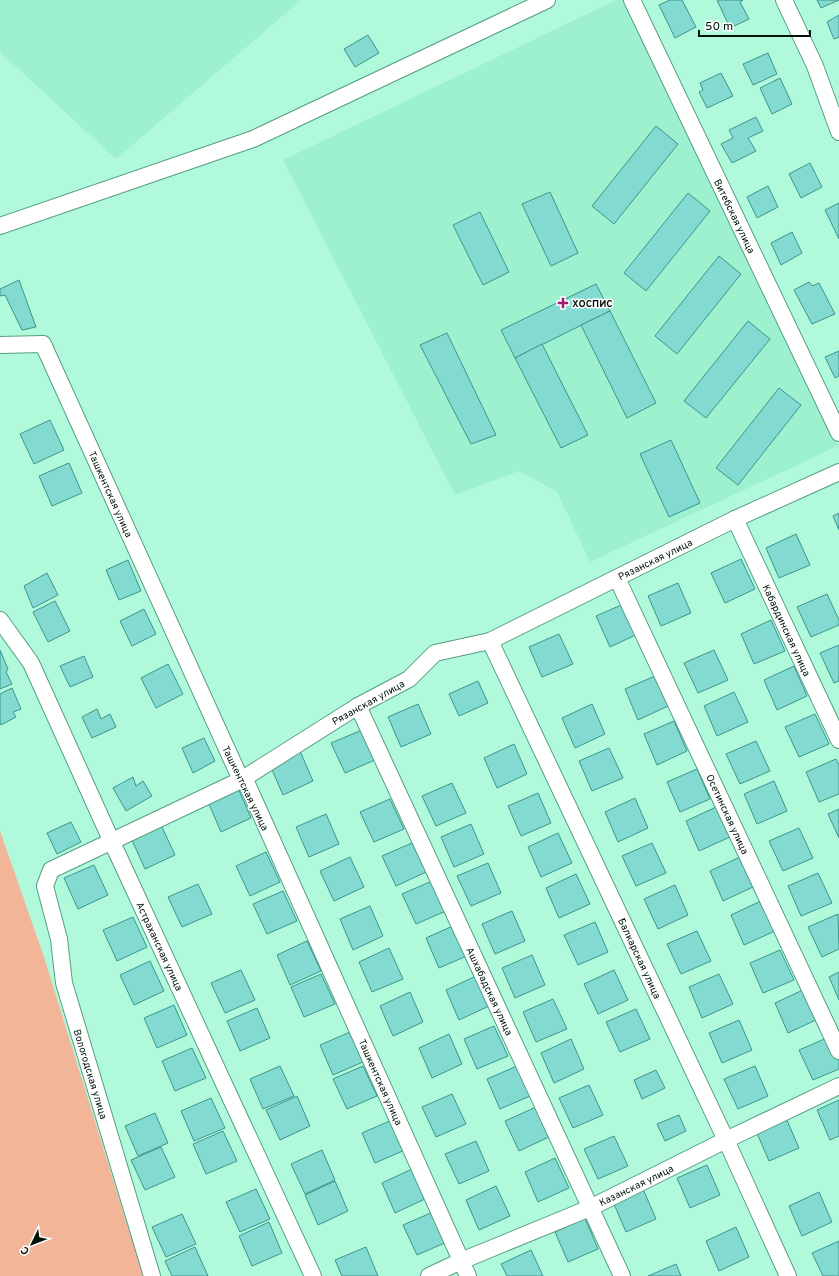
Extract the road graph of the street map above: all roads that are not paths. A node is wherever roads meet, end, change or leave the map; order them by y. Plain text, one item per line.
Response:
1 (547, 0) edge
2 (632, 0) edge
3 (784, 0) edge
4 (839, 132) edge
5 (0, 226) edge
6 (0, 345) edge
7 (839, 433) edge
8 (839, 472) edge
9 (735, 519) junction
10 (617, 578) junction
11 (0, 620) edge
12 (490, 641) junction
13 (358, 706) junction
14 (839, 740) edge
15 (240, 780) junction
16 (111, 840) junction
17 (51, 870) joint
18 (839, 1051) edge
19 (839, 1086) edge
20 (726, 1140) junction
21 (590, 1208) junction
22 (461, 1261) junction
23 (152, 1276) edge
24 (313, 1276) edge
25 (429, 1276) edge
26 (468, 1276) edge
27 (622, 1276) edge
28 (788, 1276) edge

1 - 5 street
2 - 7 street, Витебская улица
3 - 4 street
6 - 15 street, Ташкентская улица
8 - 9 street, Рязанская улица
9 - 10 street, Рязанская улица
9 - 14 street, Кабардинская улица
10 - 12 street, Рязанская улица
10 - 18 street, Осетинская улица
11 - 16 street, Астраханская улица
12 - 13 street, Рязанская улица
12 - 20 street, Балкарская улица
13 - 15 street, Рязанская улица
13 - 21 street, Ашхабадская улица
15 - 16 street, Рязанская улица
15 - 22 street, Ташкентская улица
16 - 17 street, Рязанская улица
16 - 24 street, Астраханская улица
17 - 23 street, Вологодская улица
19 - 20 street, Казанская улица
20 - 21 street, Казанская улица
20 - 28 street, Балкарская улица
21 - 22 street, Казанская улица
21 - 27 street, Ашхабадская улица
22 - 25 street, Казанская улица
22 - 26 street, Ташкентская улица

